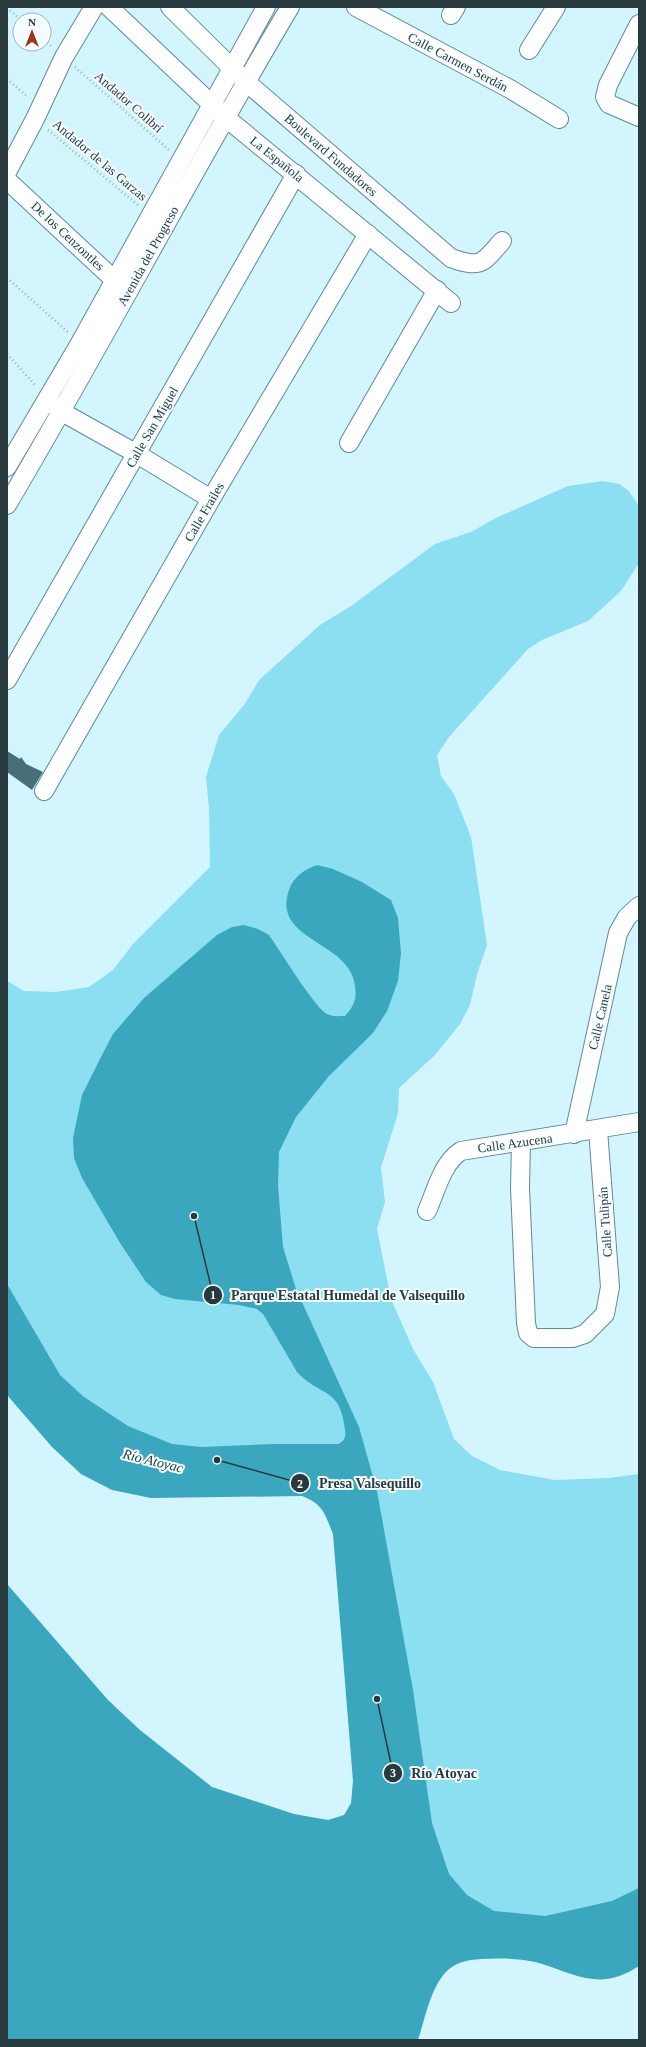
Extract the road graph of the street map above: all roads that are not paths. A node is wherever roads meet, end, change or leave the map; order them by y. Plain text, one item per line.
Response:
1 (94, 7) edge
2 (109, 7) edge
3 (170, 7) edge
4 (266, 7) edge
5 (290, 7) edge
6 (356, 7) edge
7 (556, 7) edge
8 (639, 24) edge
9 (530, 50) dead end
10 (232, 68) junction
11 (245, 81) junction
12 (212, 104) junction
13 (225, 117) junction
14 (639, 117) edge
15 (560, 119) dead end
16 (7, 172) edge
17 (296, 174) junction
18 (7, 180) edge
19 (368, 234) junction
20 (502, 241) dead end
21 (115, 280) junction
22 (437, 290) junction
23 (128, 293) junction
24 (451, 302) dead end
25 (48, 399) junction
26 (62, 412) junction
27 (349, 443) dead end
28 (137, 454) junction
29 (7, 467) edge
30 (211, 499) junction
31 (7, 505) edge
32 (7, 680) edge
33 (44, 791) dead end
34 (639, 906) edge
35 (639, 1122) edge
36 (598, 1130) junction
37 (574, 1134) junction
38 (521, 1142) junction
39 (427, 1211) dead end

1 - 16 street
2 - 12 street, La Española
3 - 10 street, Boulevard Fundadores
4 - 10 street, Avenida del Progreso
5 - 11 street, Avenida del Progreso
6 - 15 street, Calle Carmen Serdán
7 - 9 street
8 - 14 street
10 - 11 street, Boulevard Fundadores
10 - 12 street, Avenida del Progreso
11 - 13 street, Avenida del Progreso
11 - 20 street, Boulevard Fundadores
12 - 13 street, La Española
12 - 21 street, Avenida del Progreso
13 - 17 street, La Española
13 - 23 street, Avenida del Progreso
17 - 19 street, La Española
17 - 28 street, Calle San Miguel
18 - 21 street, De los Cenzontles
19 - 22 street, La Española
19 - 30 street, Calle Frailes
21 - 23 street, De los Cenzontles
21 - 25 street, Avenida del Progreso
22 - 24 street, La Española
22 - 27 street
23 - 26 street, Avenida del Progreso
25 - 26 street
25 - 29 street, Avenida del Progreso
26 - 28 street
26 - 31 street, Avenida del Progreso
28 - 30 street
28 - 32 street, Calle San Miguel
30 - 33 street, Calle Frailes
34 - 37 street, Calle Canela
35 - 36 street, Calle Azucena
36 - 37 street, Calle Azucena
36 - 38 street, Calle Tulipán
37 - 38 street, Calle Azucena
38 - 39 street, Calle Azucena

